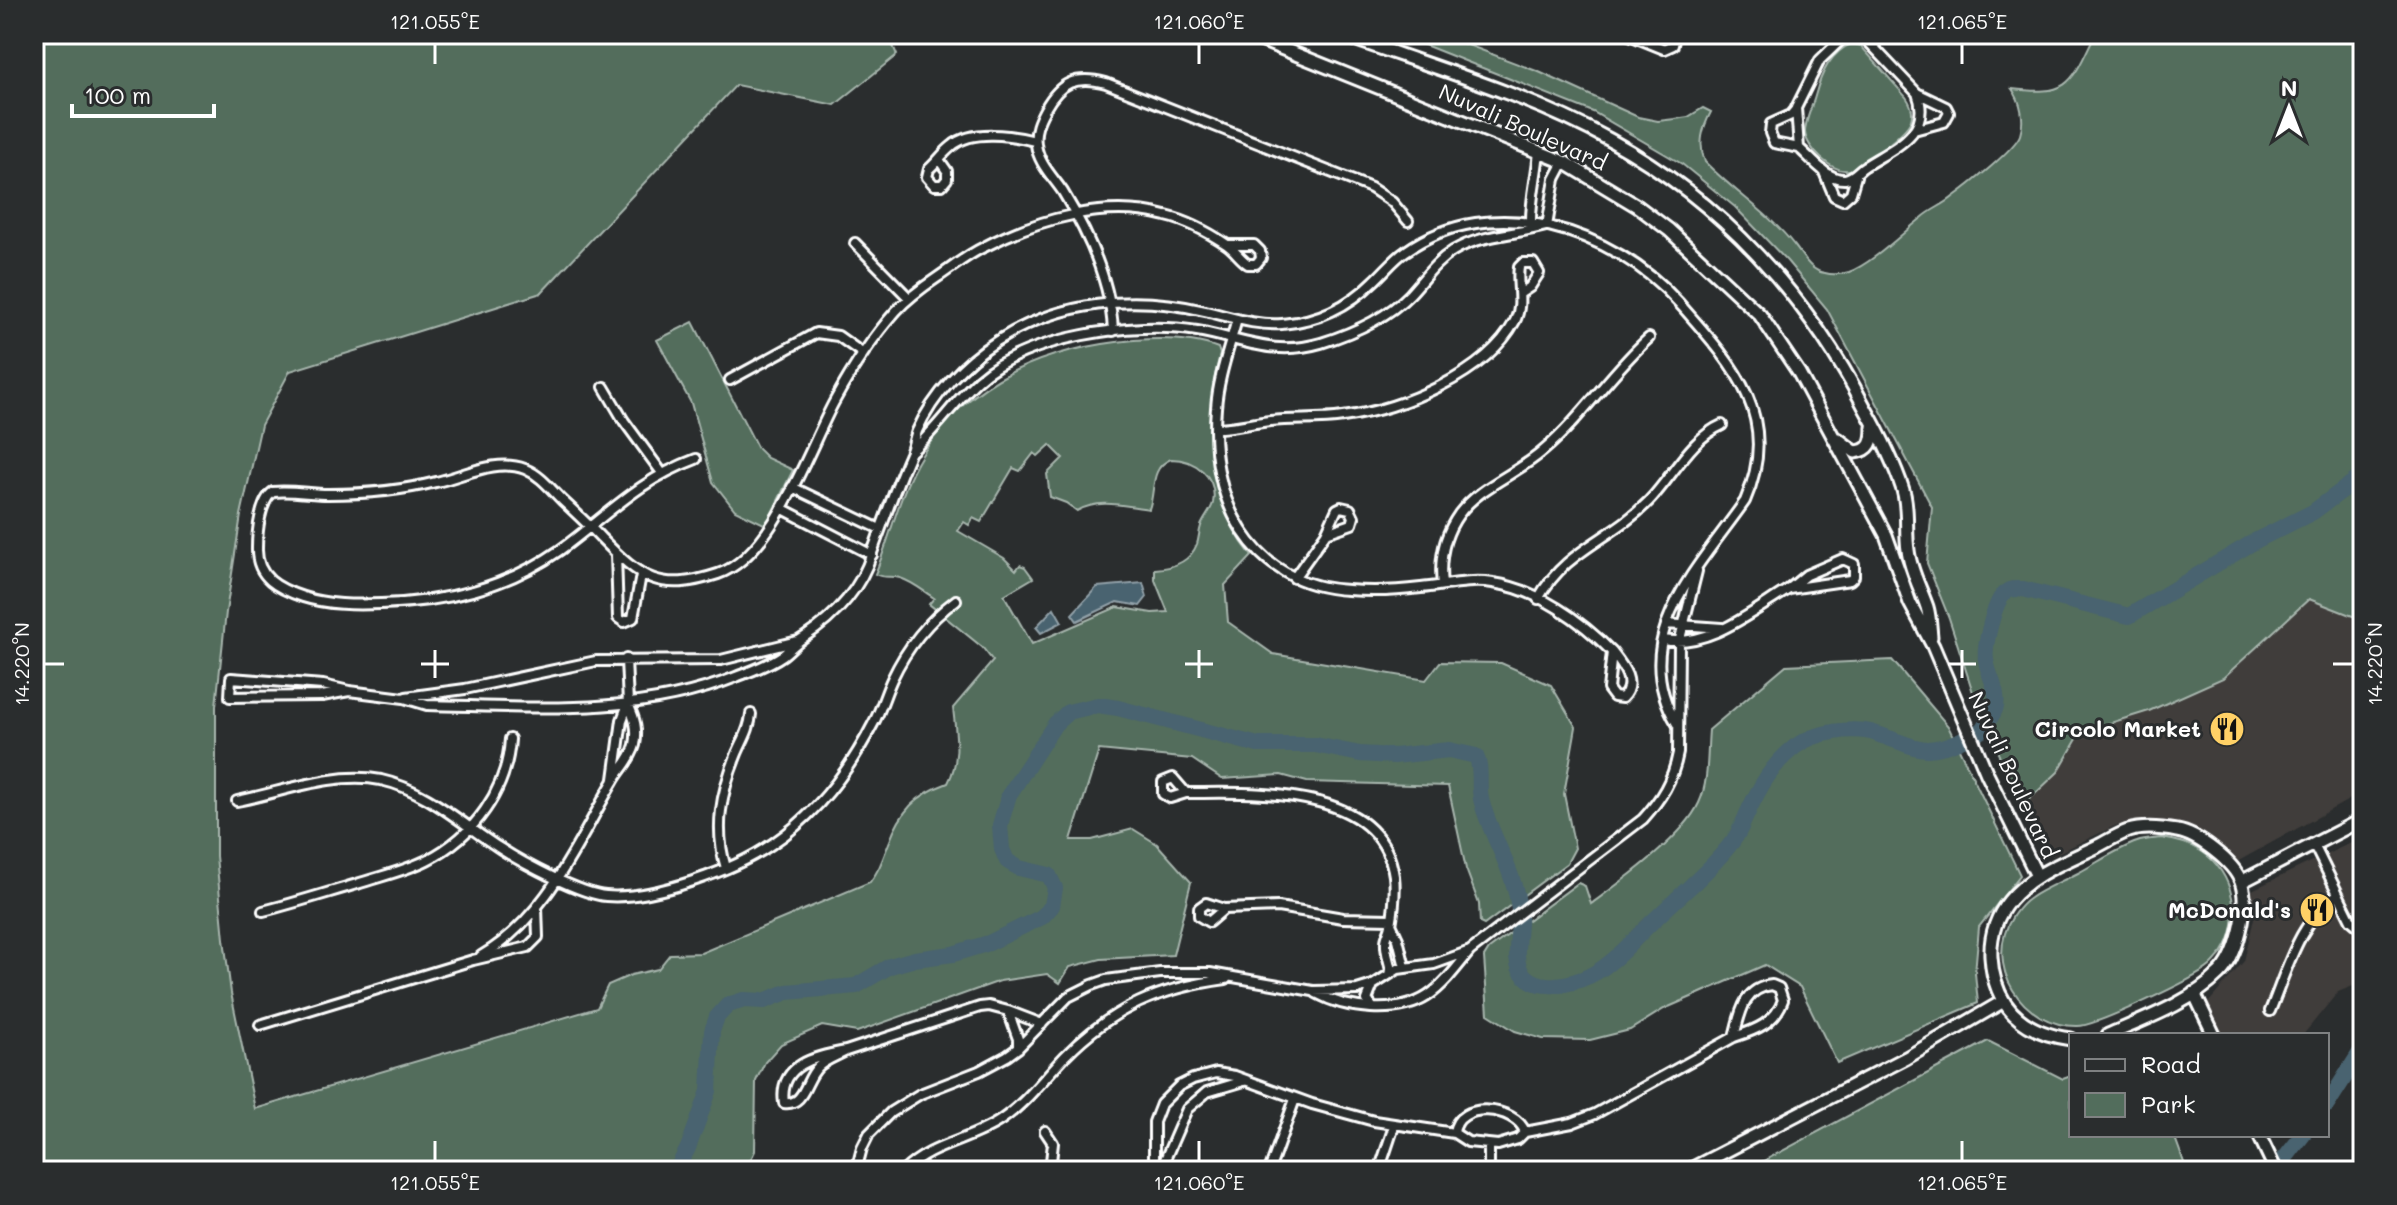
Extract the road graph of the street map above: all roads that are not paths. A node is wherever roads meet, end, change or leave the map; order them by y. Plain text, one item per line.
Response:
1 (1246, 34) edge
2 (1340, 34) edge
3 (1627, 34) edge
4 (1675, 34) edge
5 (1847, 34) edge
6 (1861, 34) edge
7 (1917, 93) junction
8 (1796, 108) junction
9 (1913, 130) junction
10 (1035, 141) junction
11 (1799, 148) junction
12 (1539, 151) junction
13 (940, 161) dead end
14 (1564, 162) junction
15 (1821, 168) junction
16 (1860, 169) junction
17 (1077, 215) junction
18 (1408, 221) dead end
19 (1531, 226) junction
20 (1547, 226) junction
21 (855, 243) dead end
22 (1228, 245) dead end
23 (1521, 293) dead end
24 (909, 298) junction
25 (1108, 302) junction
26 (1237, 319) junction
27 (1113, 331) junction
28 (1649, 338) dead end
29 (1231, 340) junction
30 (862, 353) junction
31 (730, 380) dead end
32 (604, 387) dead end
33 (1873, 422) junction
34 (1722, 425) dead end
35 (1215, 428) junction
36 (1832, 433) junction
37 (911, 452) junction
38 (696, 459) dead end
39 (662, 473) junction
40 (792, 487) junction
41 (783, 509) junction
42 (589, 525) junction
43 (880, 529) junction
44 (1326, 533) dead end
45 (616, 554) junction
46 (872, 555) junction
47 (1698, 566) junction
48 (641, 575) junction
49 (1294, 578) junction
50 (1442, 585) junction
51 (1789, 589) junction
52 (1538, 599) junction
53 (956, 600) dead end
54 (1666, 624) junction
55 (1682, 626) junction
56 (1722, 628) junction
57 (799, 640) junction
58 (1663, 640) junction
59 (1679, 643) junction
60 (1933, 646) junction
61 (1612, 652) junction
62 (626, 659) junction
63 (349, 691) junction
64 (404, 698) junction
65 (628, 704) junction
66 (751, 714) dead end
67 (1677, 724) junction
68 (510, 739) dead end
69 (613, 780) junction
70 (1186, 793) dead end
71 (237, 801) dead end
72 (2363, 819) edge
73 (471, 827) junction
74 (2314, 845) junction
75 (726, 868) junction
76 (2037, 876) junction
77 (556, 877) junction
78 (2241, 882) junction
79 (2338, 894) junction
80 (537, 907) junction
81 (1224, 909) dead end
82 (263, 911) dead end
83 (1391, 922) junction
84 (2363, 930) edge
85 (1470, 951) junction
86 (473, 960) junction
87 (1434, 964) junction
88 (1405, 967) junction
89 (1391, 972) junction
90 (1239, 977) junction
91 (1373, 985) junction
92 (1440, 987) junction
93 (1313, 991) junction
94 (2194, 993) junction
95 (2002, 1002) junction
96 (1373, 1008) junction
97 (1008, 1011) junction
98 (2270, 1011) dead end
99 (1042, 1024) junction
100 (260, 1025) dead end
101 (2112, 1033) edge
102 (2213, 1033) edge
103 (1734, 1037) junction
104 (2069, 1039) edge
105 (1018, 1048) junction
106 (846, 1051) junction
107 (1244, 1081) junction
108 (1295, 1099) junction
109 (1394, 1126) junction
110 (1045, 1131) dead end
111 (1525, 1132) junction
112 (1454, 1133) junction
113 (2260, 1137) edge
114 (1489, 1146) junction
115 (856, 1171) edge
116 (904, 1171) edge
117 (1050, 1171) edge
118 (1157, 1171) edge
119 (1269, 1171) edge
120 (1379, 1171) edge
121 (1489, 1171) edge
122 (1687, 1171) edge
123 (2276, 1171) edge

1 - 12 main road, Nuvali Boulevard
2 - 33 main road, Nuvali Boulevard
3 - 4 street
5 - 8 street
6 - 7 street
7 - 9 street
7 - 9 street
8 - 11 street
8 - 11 street
9 - 16 street
10 - 13 street
10 - 17 street
10 - 18 street
11 - 15 street
12 - 14 main road, Nuvali Boulevard
12 - 19 street
14 - 20 street
14 - 36 main road, Nuvali Boulevard
15 - 16 street
15 - 16 street
17 - 22 street
17 - 24 street
17 - 25 street
19 - 20 street
19 - 26 street
19 - 29 street
20 - 47 street
21 - 24 street
23 - 35 street
24 - 30 street
25 - 26 street
25 - 27 street
25 - 37 street
26 - 29 street
27 - 29 street
27 - 37 street
28 - 50 street
29 - 35 street
30 - 31 street
30 - 40 street
32 - 39 street
33 - 36 main road
33 - 60 main road, Nuvali Boulevard
34 - 52 street
35 - 49 street
36 - 60 main road, Nuvali Boulevard
37 - 43 street
38 - 39 street
39 - 42 street
40 - 41 street
40 - 43 street
41 - 46 street
41 - 48 street
42 - 42 street
42 - 45 street
43 - 46 street
44 - 49 street
45 - 48 street
45 - 48 street
46 - 57 street
47 - 54 street
47 - 55 street
49 - 50 street
50 - 52 street
51 - 51 street
51 - 56 street
52 - 61 street
53 - 75 street
54 - 55 street
54 - 58 street
55 - 56 street
55 - 59 street
56 - 59 street
57 - 62 street
57 - 65 street
58 - 59 street
58 - 67 street
59 - 67 street
60 - 76 main road, Nuvali Boulevard
61 - 61 street
62 - 64 street
62 - 65 street
63 - 63 street
63 - 64 street
64 - 65 street
65 - 69 street
65 - 69 street
66 - 75 street
67 - 85 street
68 - 73 street
69 - 77 street
70 - 83 street
71 - 73 street
72 - 74 main road
73 - 77 street
73 - 82 street
74 - 78 main road
74 - 79 street
75 - 77 street
76 - 78 main road
76 - 95 main road
77 - 80 street
78 - 94 main road
79 - 84 street
79 - 98 street
80 - 86 street
80 - 86 street
81 - 83 street
83 - 88 street
83 - 89 street
85 - 87 street
85 - 92 street
86 - 100 street
87 - 88 street
87 - 92 street
88 - 89 street
89 - 91 street
90 - 93 street
90 - 99 street
90 - 116 street
91 - 93 street
91 - 96 street
92 - 96 street
93 - 96 street
94 - 101 main road
94 - 102 main road
95 - 104 main road
95 - 122 main road
97 - 99 street
97 - 105 street
97 - 106 street
99 - 105 street
103 - 103 street
103 - 111 street
105 - 115 street
106 - 106 street
107 - 108 street
107 - 118 street
107 - 118 street
108 - 109 street
108 - 119 street
109 - 112 street
109 - 120 street
110 - 117 street
111 - 112 street
111 - 114 street
112 - 114 street
113 - 123 main road
114 - 121 street

